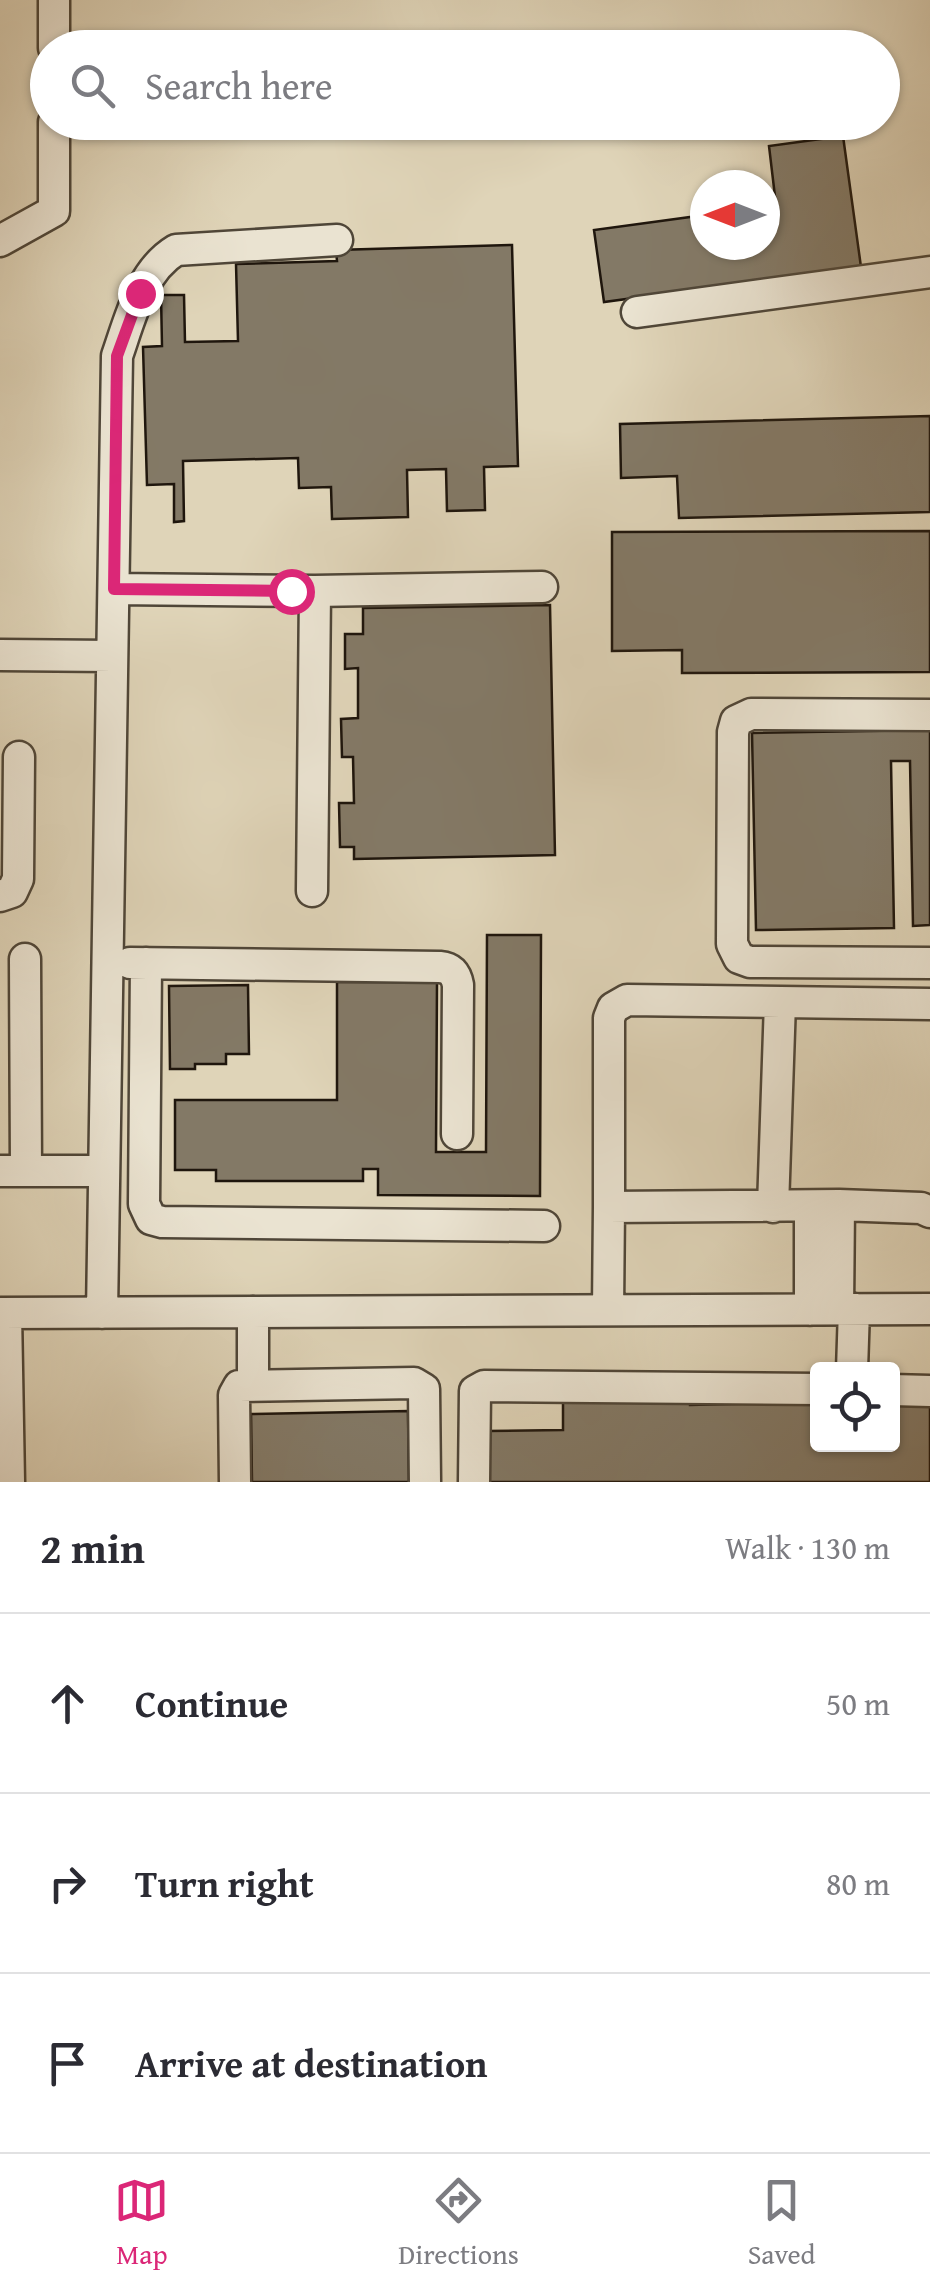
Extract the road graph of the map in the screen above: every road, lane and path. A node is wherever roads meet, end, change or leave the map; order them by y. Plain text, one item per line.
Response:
1 (54, 0) edge
2 (54, 30) edge
3 (54, 140) edge
4 (0, 240) edge
5 (338, 240) dead end
6 (930, 272) edge
7 (638, 312) dead end
8 (542, 587) dead end
9 (114, 589) junction
10 (315, 591) junction
11 (0, 655) edge
12 (112, 656) junction
13 (930, 715) edge
14 (19, 758) dead end
15 (312, 891) dead end
16 (0, 896) edge
17 (25, 959) dead end
18 (930, 963) edge
19 (107, 964) junction
20 (146, 964) junction
21 (780, 1002) junction
22 (930, 1004) edge
23 (457, 1134) dead end
24 (13, 1171) edge
25 (104, 1171) junction
26 (825, 1205) junction
27 (609, 1207) junction
28 (773, 1207) junction
29 (930, 1212) edge
30 (544, 1226) dead end
31 (834, 1309) junction
32 (930, 1309) edge
33 (608, 1310) junction
34 (253, 1312) junction
35 (3, 1313) edge
36 (102, 1313) junction
37 (850, 1362) edge
38 (253, 1385) junction
39 (810, 1390) edge
40 (900, 1390) edge
41 (930, 1391) edge
42 (8, 1482) edge
43 (235, 1482) edge
44 (425, 1482) edge
45 (474, 1482) edge

1 - 2 street
3 - 4 street
5 - 9 street
6 - 7 street
8 - 10 street
9 - 10 street
9 - 12 street
10 - 15 street
11 - 12 street
12 - 19 street
13 - 18 street
14 - 16 street
17 - 24 street
19 - 20 street
19 - 25 street
20 - 23 street
20 - 30 street
21 - 22 street
21 - 27 street
21 - 28 street
24 - 25 street
25 - 36 street
26 - 28 street
26 - 29 street
26 - 31 street
27 - 28 street
27 - 33 street
31 - 32 street
31 - 33 street
31 - 37 street
33 - 34 street
34 - 36 street
34 - 38 street
35 - 36 street
35 - 42 street
38 - 43 street
38 - 44 street
39 - 45 street
40 - 41 street

